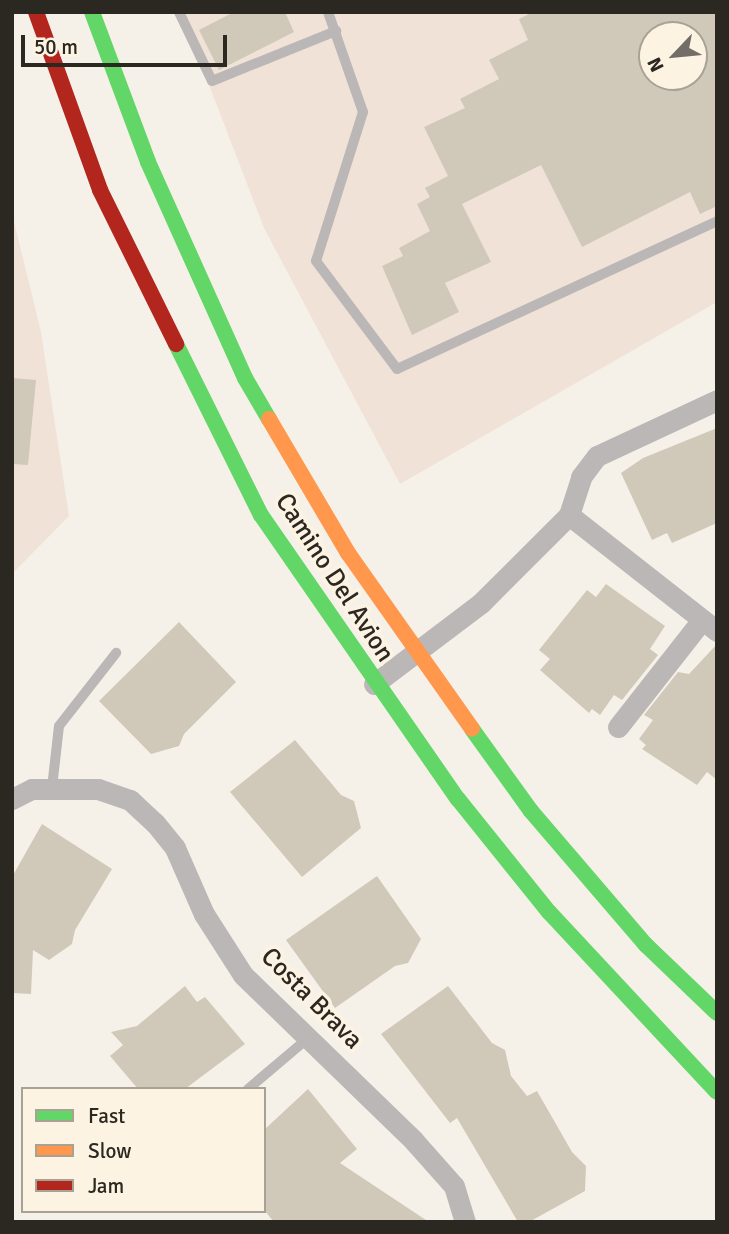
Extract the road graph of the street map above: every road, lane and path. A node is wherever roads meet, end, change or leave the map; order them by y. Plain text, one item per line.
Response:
1 (36, 12) edge
2 (92, 12) edge
3 (179, 12) edge
4 (328, 12) edge
5 (336, 31) junction
6 (717, 221) edge
7 (717, 400) edge
8 (569, 515) junction
9 (710, 625) edge
10 (419, 652) junction
11 (116, 653) dead end
12 (374, 684) junction
13 (618, 727) dead end
14 (52, 788) junction
15 (12, 799) edge
16 (717, 1013) edge
17 (307, 1039) junction
18 (250, 1087) edge
19 (717, 1091) edge
20 (465, 1222) edge

1 - 12 main road, Camino Del Avion
2 - 10 main road, Camino Del Avion
3 - 5 lane
4 - 5 lane
5 - 6 lane
7 - 8 street
8 - 9 street
8 - 10 street
9 - 13 street
10 - 12 street
10 - 16 main road, Camino Del Avion
11 - 14 lane
12 - 19 main road, Camino Del Avion
14 - 15 street, Costa Brava
14 - 17 street, Costa Brava
17 - 18 lane
17 - 20 street, Costa Brava

